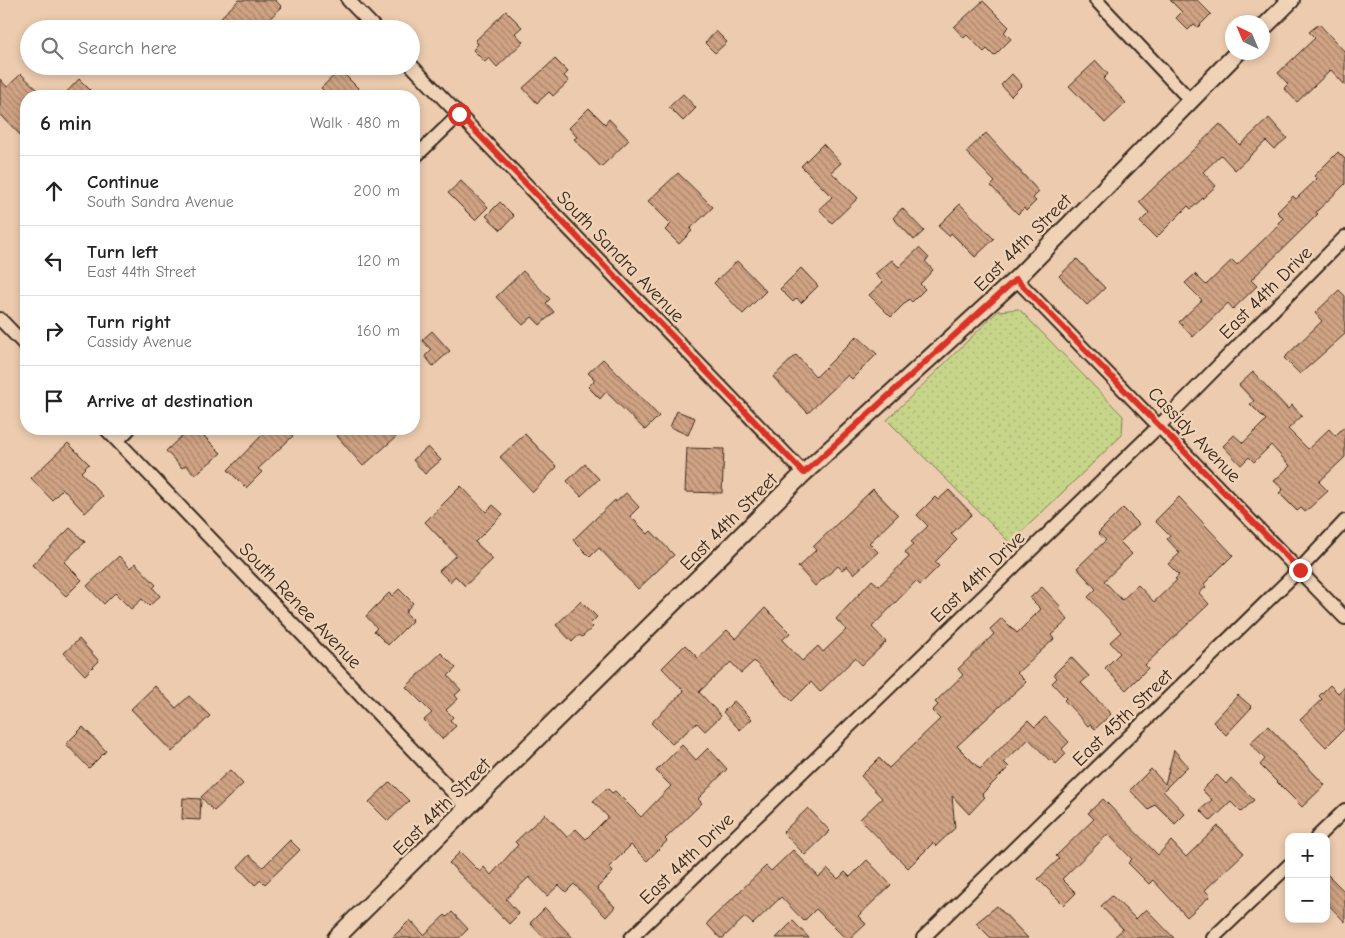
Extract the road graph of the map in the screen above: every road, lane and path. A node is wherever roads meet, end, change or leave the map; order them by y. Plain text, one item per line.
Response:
1 (348, 0) edge
2 (1096, 0) edge
3 (1291, 0) edge
4 (367, 20) edge
5 (1270, 20) edge
6 (1230, 60) edge
7 (420, 74) edge
8 (1190, 100) junction
9 (459, 114) junction
10 (420, 152) edge
11 (1345, 237) edge
12 (1016, 279) junction
13 (0, 319) edge
14 (20, 340) edge
15 (1160, 425) junction
16 (113, 435) edge
17 (123, 435) edge
18 (118, 440) junction
19 (804, 473) junction
20 (1345, 521) edge
21 (1300, 570) junction
22 (1345, 618) edge
23 (468, 808) junction
24 (1345, 810) edge
25 (1321, 833) edge
26 (1285, 868) edge
27 (336, 938) edge
28 (631, 938) edge
29 (923, 938) edge
30 (1213, 938) edge

1 - 4 street
2 - 8 street
3 - 5 street
6 - 8 street, East 44th Street
7 - 9 street, South Sandra Avenue
8 - 12 street, East 44th Street
9 - 10 street
9 - 19 street, South Sandra Avenue
11 - 15 street, East 44th Drive
12 - 15 street, Cassidy Avenue
12 - 19 street, East 44th Street
13 - 14 street
15 - 21 street, Cassidy Avenue
15 - 28 street, East 44th Drive
16 - 18 street, South Renee Avenue
17 - 18 street
18 - 23 street, South Renee Avenue
19 - 23 street, East 44th Street
20 - 21 street, East 45th Street
21 - 22 street, Cassidy Avenue
21 - 29 street, East 45th Street
23 - 27 street, East 44th Street
24 - 25 street
26 - 30 street

